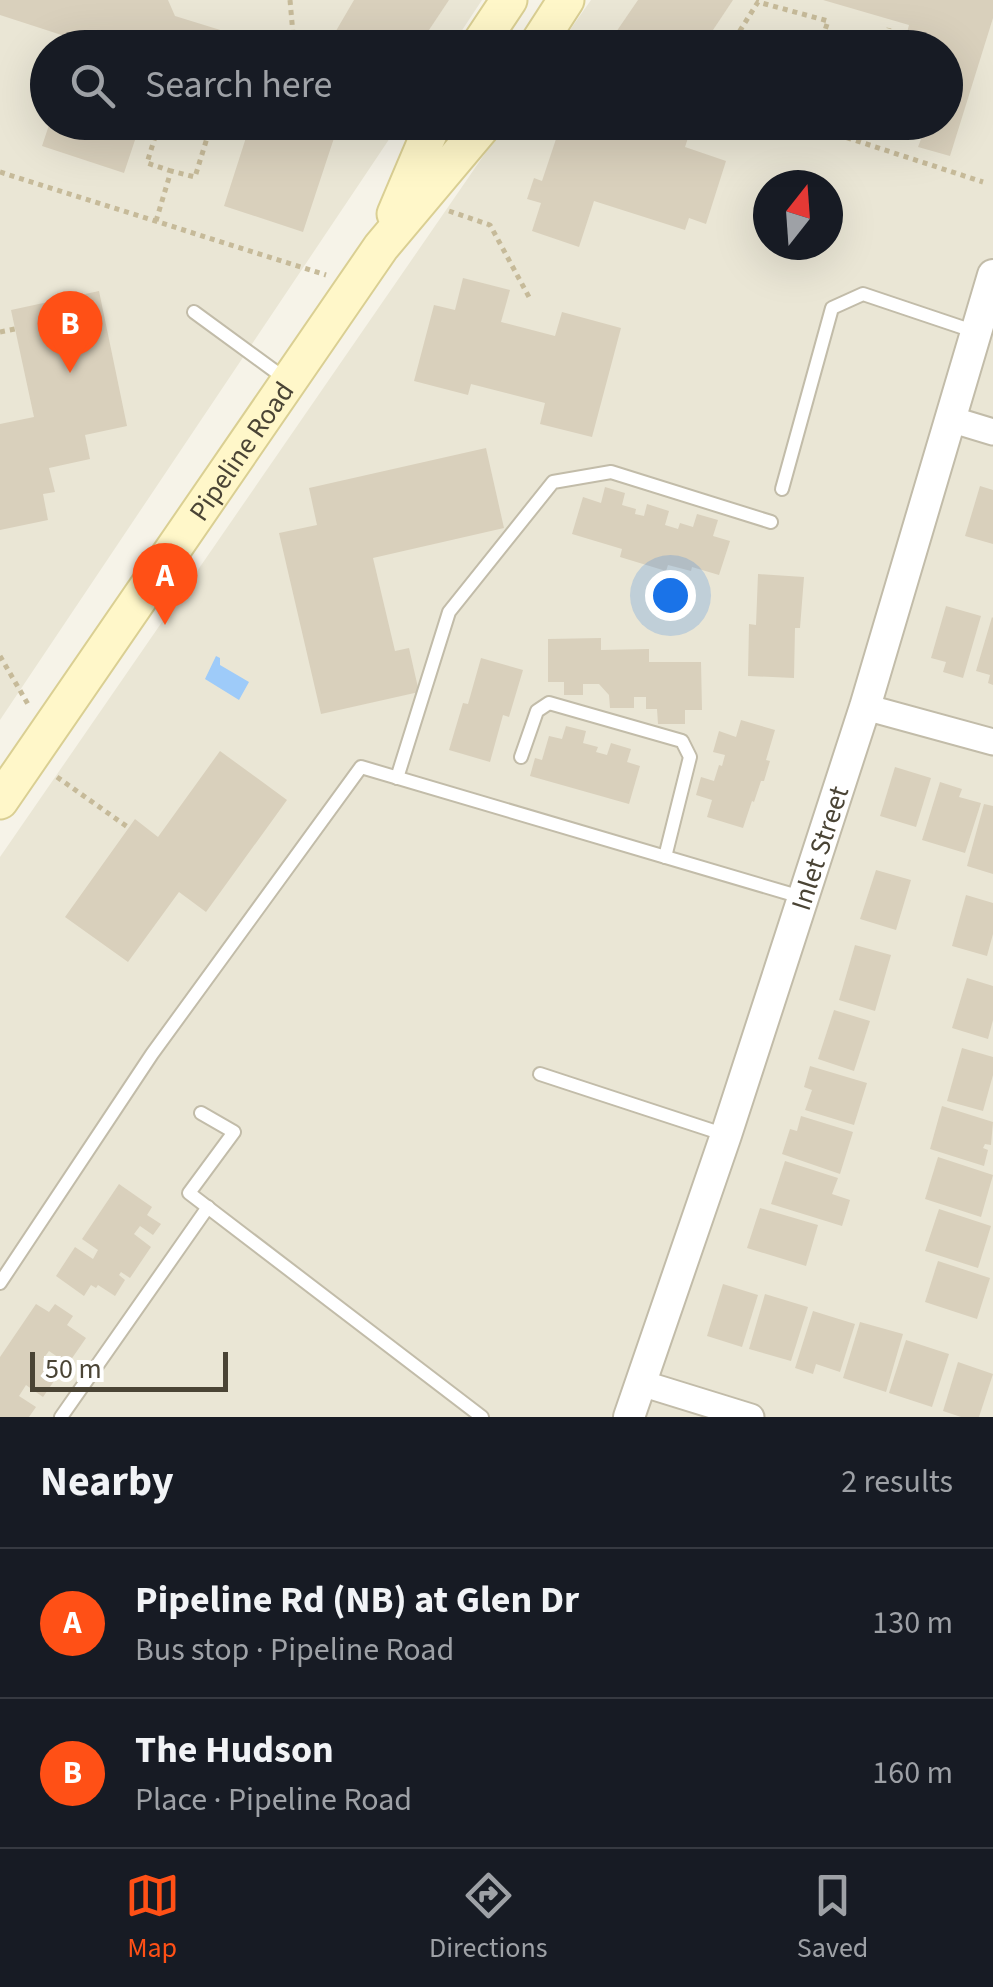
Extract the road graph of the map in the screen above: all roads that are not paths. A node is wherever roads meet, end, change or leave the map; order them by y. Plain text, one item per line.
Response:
1 (509, 0) edge
2 (566, 0) edge
3 (490, 30) edge
4 (547, 30) edge
5 (426, 140) edge
6 (471, 140) edge
7 (381, 247) junction
8 (993, 275) edge
9 (194, 312) dead end
10 (976, 332) junction
11 (289, 382) junction
12 (950, 418) junction
13 (993, 432) edge
14 (782, 489) dead end
15 (770, 522) dead end
16 (866, 707) junction
17 (993, 742) edge
18 (521, 757) dead end
19 (397, 778) junction
20 (1, 796) edge
21 (665, 857) junction
22 (801, 896) junction
23 (540, 1074) dead end
24 (201, 1113) dead end
25 (726, 1135) junction
26 (208, 1207) junction
27 (0, 1283) edge
28 (640, 1383) junction
29 (60, 1417) edge
30 (482, 1417) edge
31 (629, 1417) edge
32 (751, 1417) edge

1 - 3 main road
2 - 4 main road
5 - 7 main road, Pipeline Road
6 - 7 main road, Pipeline Road
7 - 11 main road, Pipeline Road
8 - 10 street, Inlet Street
9 - 11 lane
10 - 12 street, Inlet Street
10 - 14 lane
11 - 20 main road, Pipeline Road
12 - 13 street
12 - 16 street, Inlet Street
15 - 19 lane
16 - 17 street
16 - 22 street, Inlet Street
18 - 21 lane
19 - 21 lane
19 - 27 lane
21 - 22 lane
22 - 25 street, Inlet Street
23 - 25 lane
24 - 26 lane
25 - 28 street, Inlet Street
26 - 29 lane
26 - 30 lane
28 - 31 street, Inlet Street
28 - 32 street

